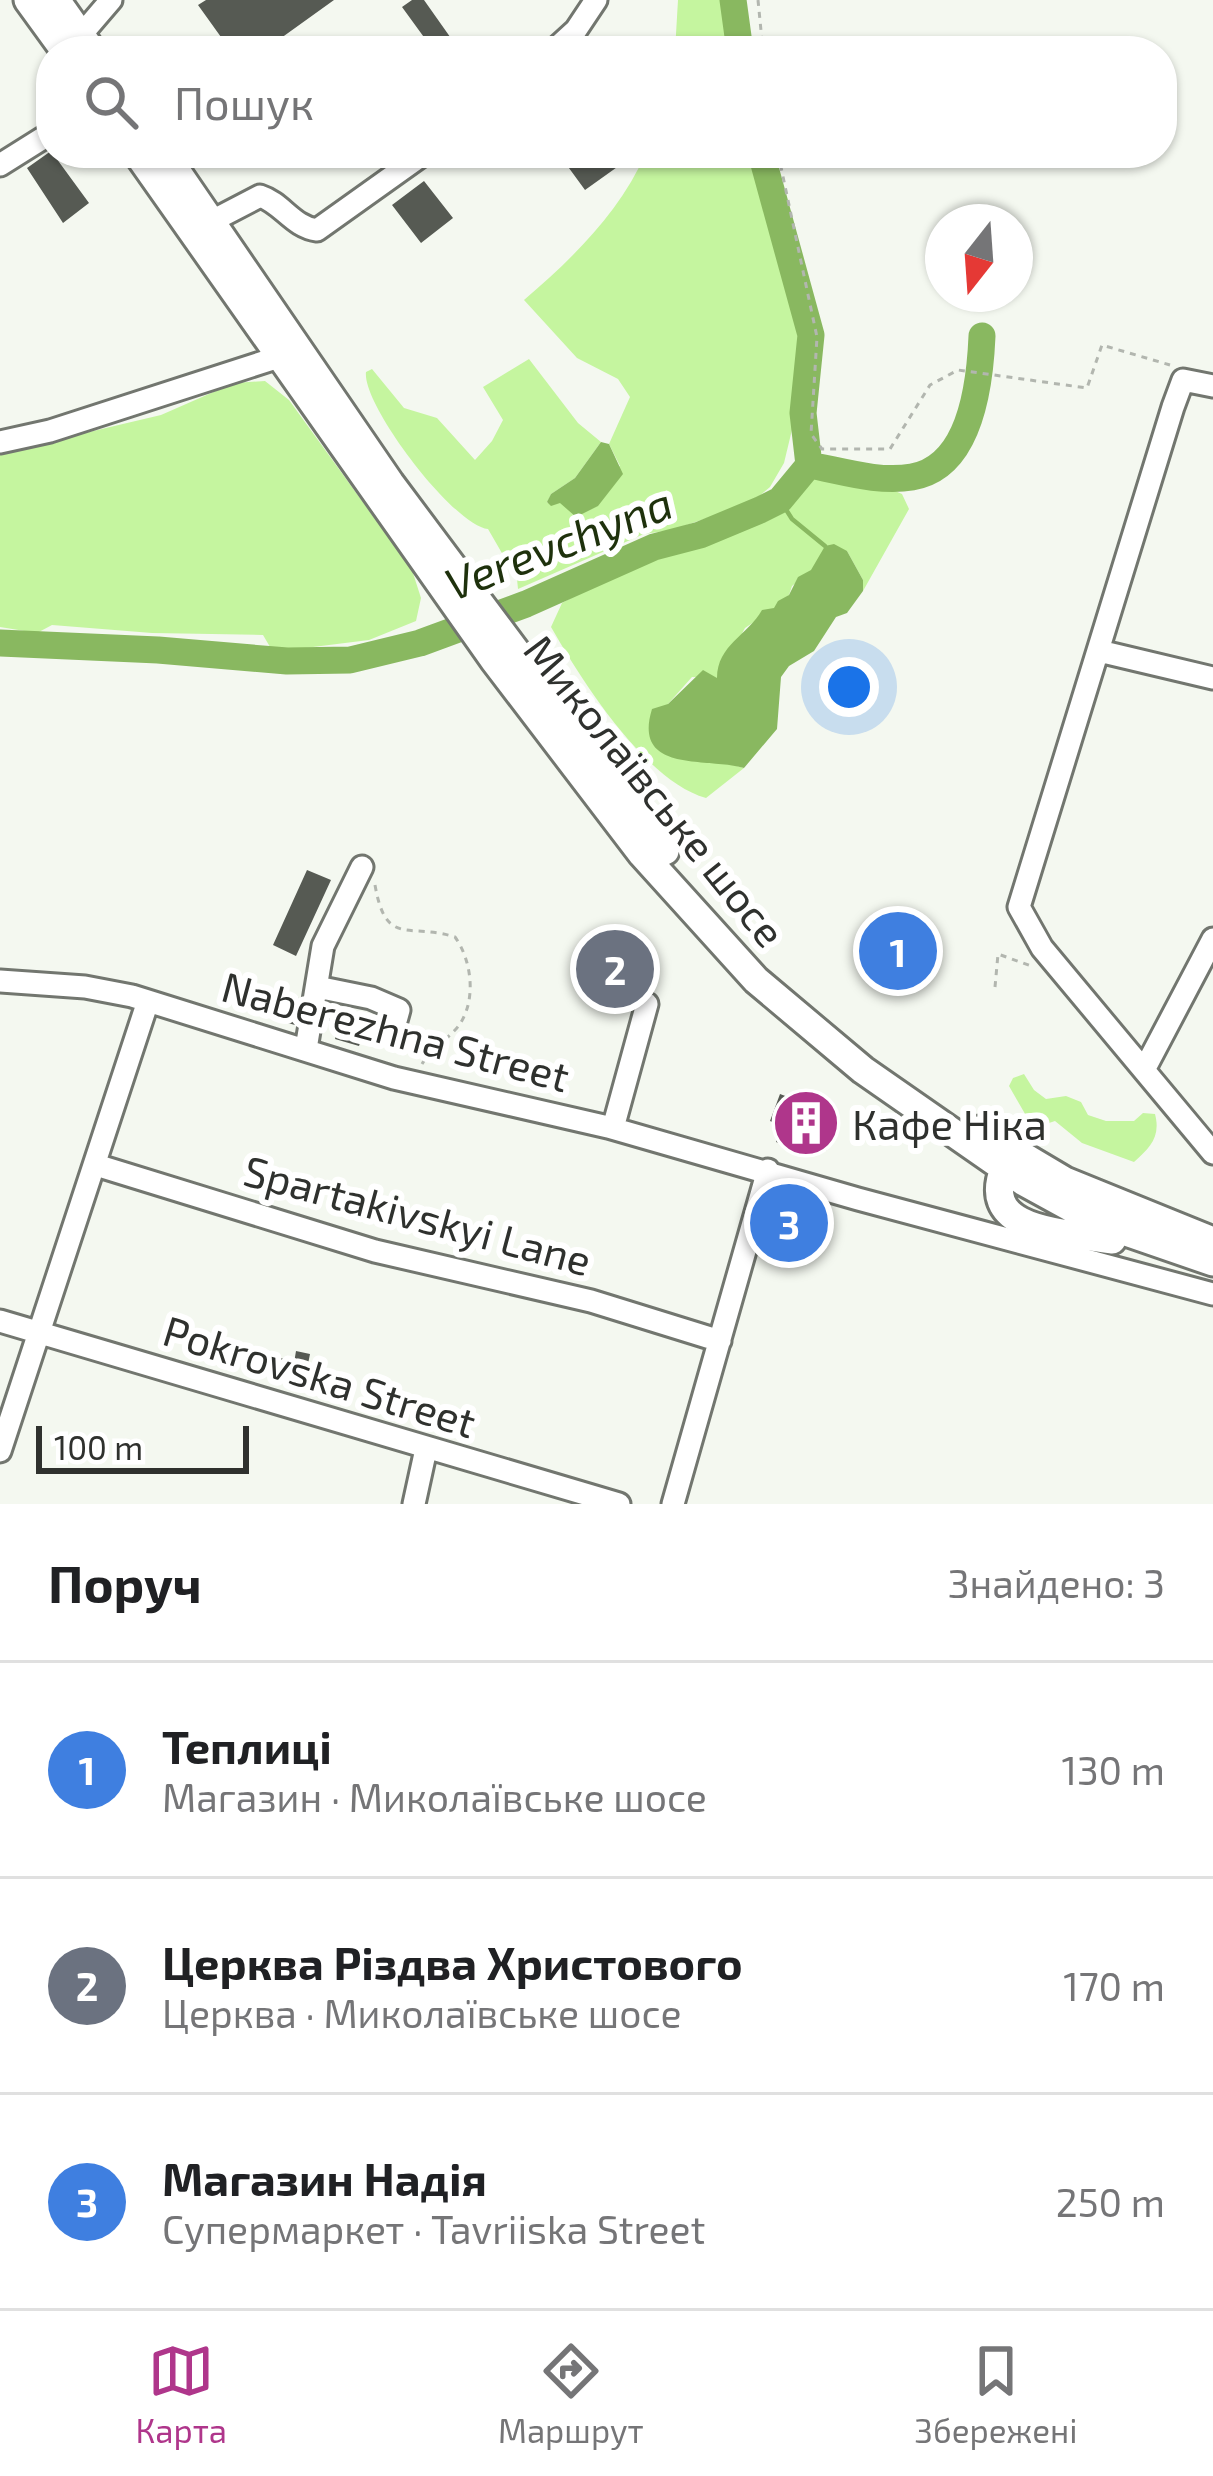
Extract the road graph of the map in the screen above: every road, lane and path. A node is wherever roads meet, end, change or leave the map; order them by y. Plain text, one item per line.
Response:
1 (28, 0) edge
2 (56, 0) edge
3 (111, 0) edge
4 (596, 0) edge
5 (758, 0) edge
6 (68, 36) edge
7 (74, 36) edge
8 (86, 36) edge
9 (569, 36) edge
10 (762, 36) edge
11 (36, 143) edge
12 (0, 166) edge
13 (147, 168) edge
14 (175, 168) edge
15 (405, 168) edge
16 (781, 168) edge
17 (212, 221) junction
18 (279, 357) junction
19 (1183, 380) junction
20 (1213, 386) edge
21 (0, 442) edge
22 (453, 587) junction
23 (1100, 651) junction
24 (505, 658) junction
25 (1213, 678) edge
26 (362, 867) joint
27 (1213, 939) edge
28 (998, 954) dead end
29 (0, 981) edge
30 (316, 987) junction
31 (995, 987) dead end
32 (148, 1001) junction
33 (647, 1004) dead end
34 (394, 1028) dead end
35 (306, 1048) junction
36 (1144, 1070) junction
37 (417, 1083) junction
38 (613, 1128) junction
39 (1213, 1153) edge
40 (96, 1166) junction
41 (1004, 1169) junction
42 (768, 1171) junction
43 (1205, 1249) edge
44 (1213, 1294) edge
45 (0, 1321) edge
46 (41, 1334) junction
47 (720, 1341) junction
48 (426, 1449) junction
49 (0, 1451) edge
50 (414, 1504) edge
51 (619, 1504) edge
52 (673, 1504) edge

1 - 6 main road
2 - 7 main road
3 - 8 street
4 - 9 street
5 - 10 path
11 - 12 street
13 - 18 main road, Миколаївське шосе
14 - 17 main road, Миколаївське шосе
15 - 17 street
16 - 19 path
17 - 22 main road, Миколаївське шосе
18 - 21 street
18 - 22 main road, Миколаївське шосе
19 - 20 street
19 - 23 street
22 - 24 main road, Миколаївське шосе
23 - 25 street
23 - 36 street
24 - 41 main road, Миколаївське шосе
24 - 43 main road, Миколаївське шосе
26 - 30 street
26 - 37 path
27 - 36 street
28 - 31 path
29 - 32 street, Naberezhna Street
30 - 34 street
30 - 35 street
32 - 35 street, Naberezhna Street
32 - 40 street
33 - 38 street
35 - 37 street, Naberezhna Street
36 - 39 street
37 - 38 street, Naberezhna Street
38 - 42 street, Naberezhna Street
40 - 46 street
40 - 47 street, Spartakivskyi Lane
41 - 43 main road, Миколаївське шосе
41 - 43 main road
42 - 44 street, Naberezhna Street
42 - 47 street
45 - 46 street, Pokrovska Street
46 - 48 street, Pokrovska Street
46 - 49 street
47 - 52 street
48 - 50 street
48 - 51 street, Pokrovska Street

